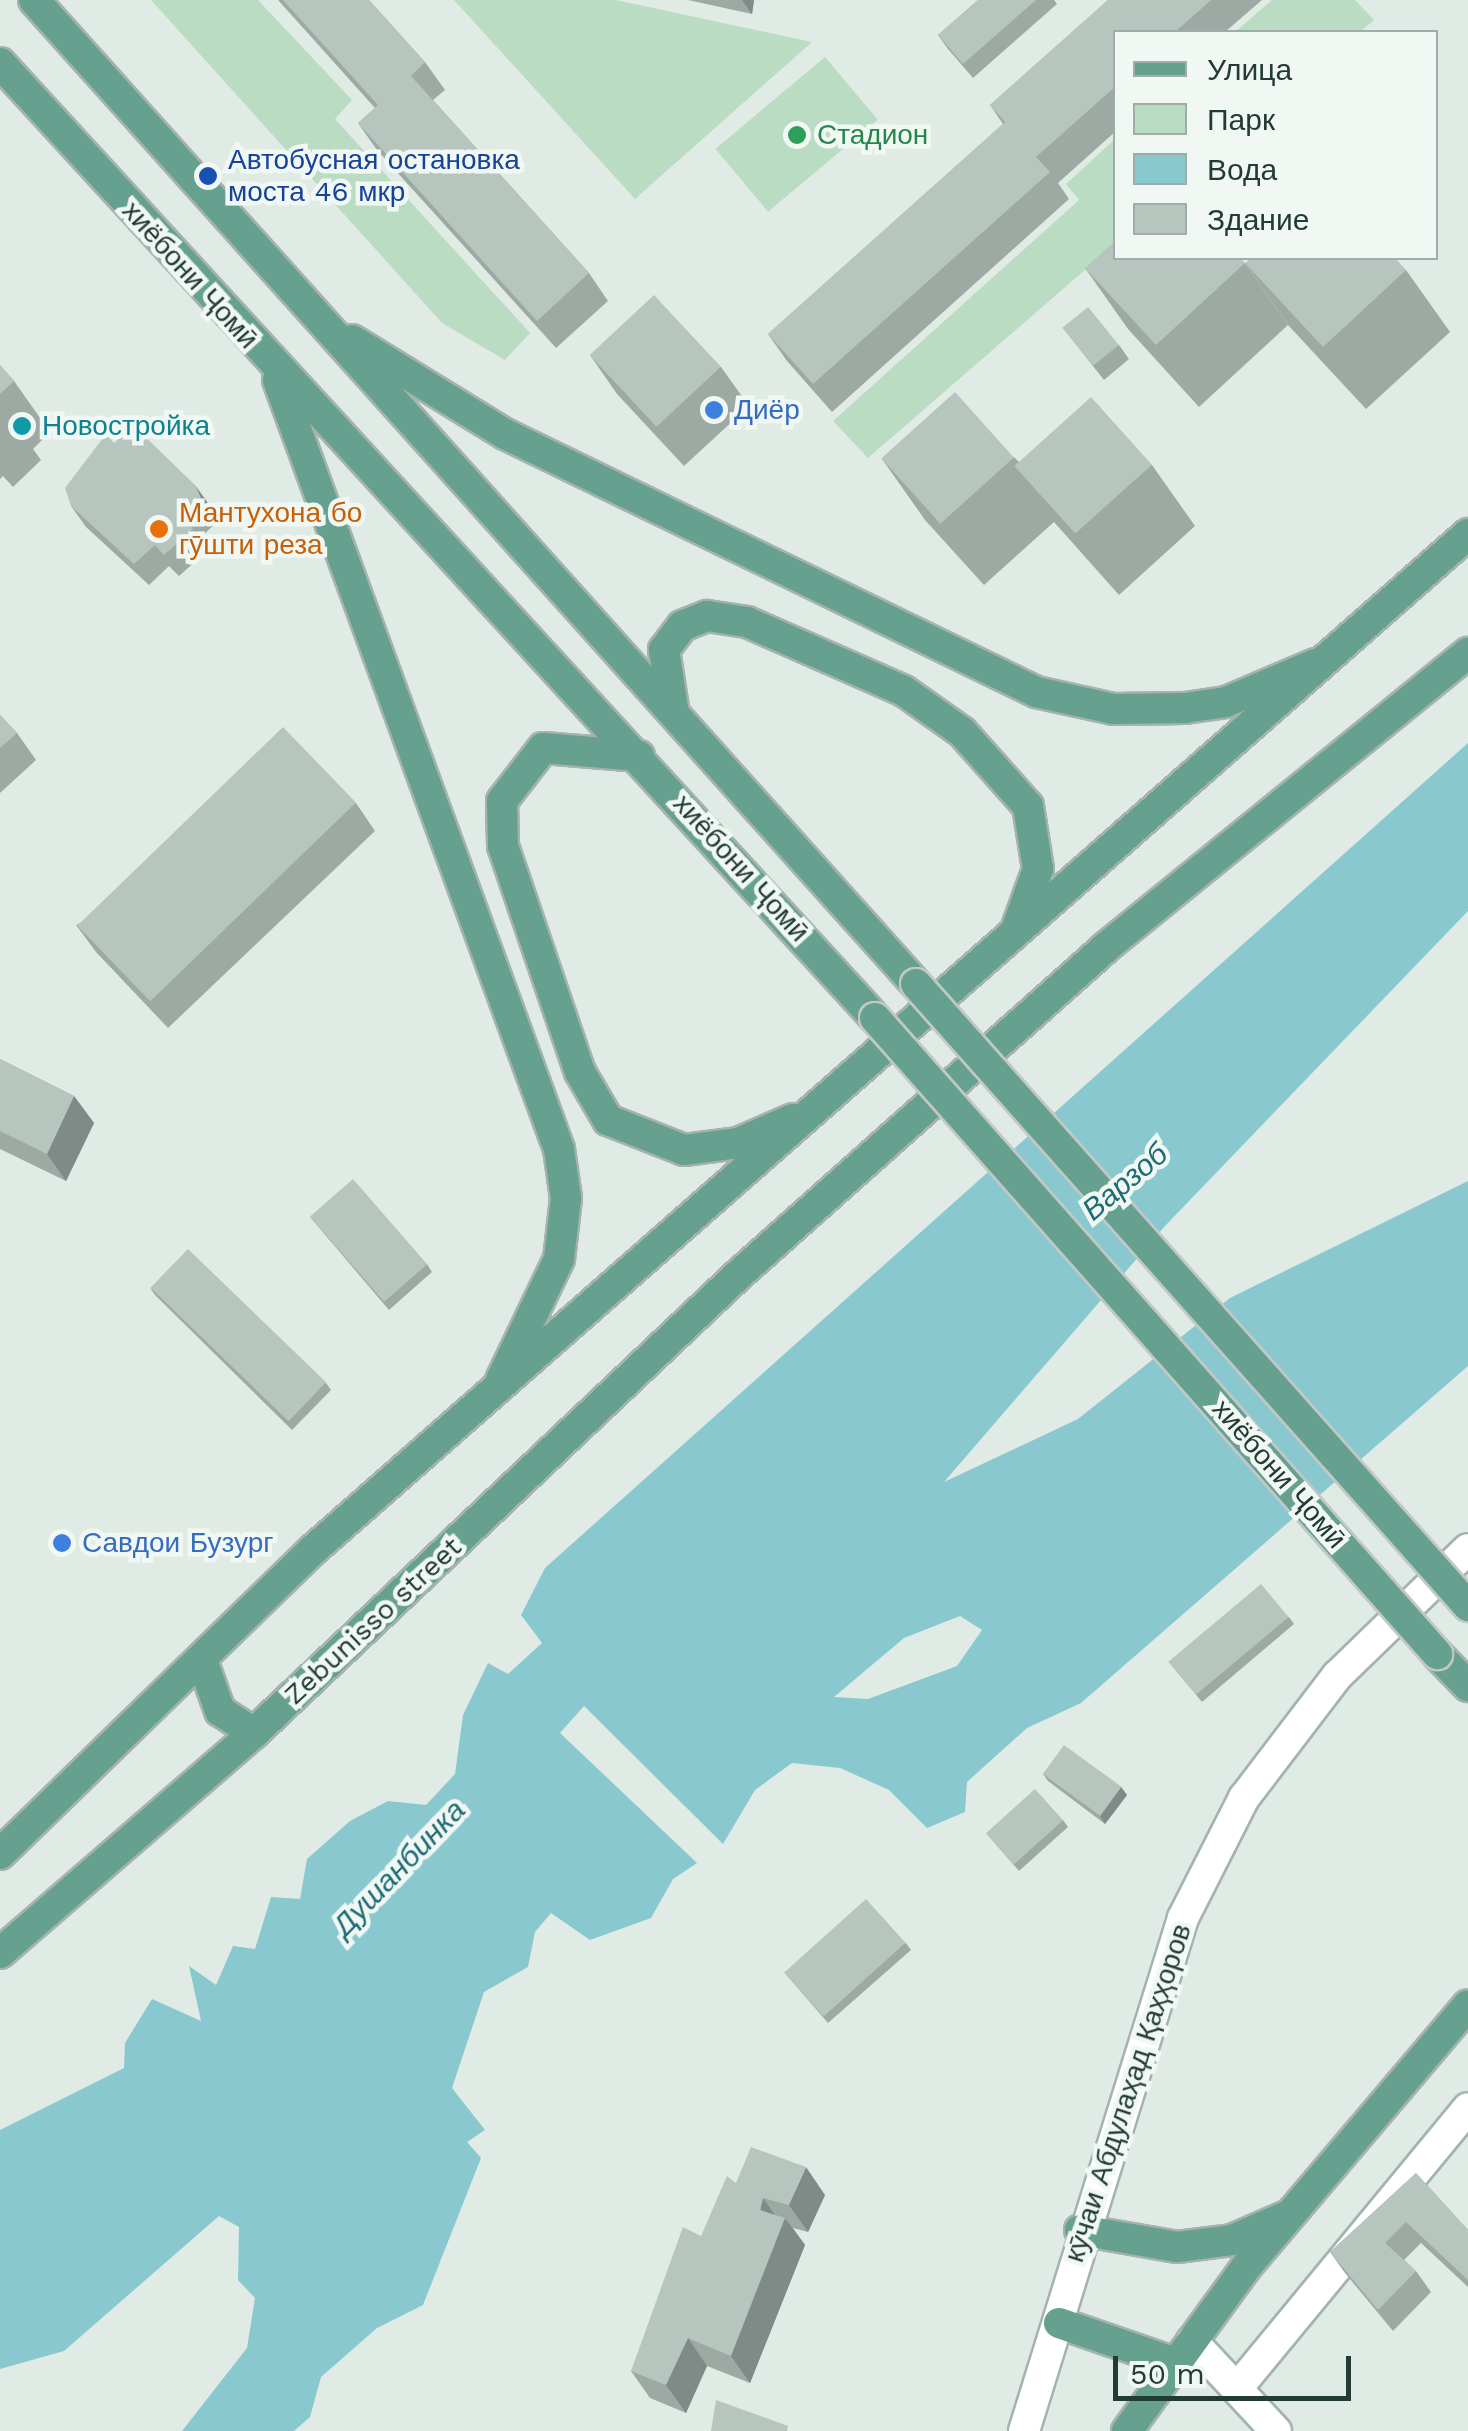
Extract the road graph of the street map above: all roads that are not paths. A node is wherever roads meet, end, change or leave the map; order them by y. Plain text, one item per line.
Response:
1 (34, 0) edge
2 (0, 62) edge
3 (323, 322) junction
4 (273, 368) junction
5 (1468, 534) edge
6 (1345, 651) junction
7 (1468, 654) edge
8 (677, 718) junction
9 (639, 756) junction
10 (1015, 933) junction
11 (820, 1106) junction
12 (484, 1407) junction
13 (1468, 1550) edge
14 (1468, 1606) edge
15 (203, 1663) junction
16 (1468, 1686) edge
17 (254, 1734) junction
18 (0, 1854) edge
19 (0, 1952) edge
20 (1468, 2006) edge
21 (1468, 2108) edge
22 (1293, 2214) junction
23 (1080, 2230) junction
24 (1059, 2322) junction
25 (1184, 2352) junction
26 (1239, 2386) junction
27 (1024, 2431) edge
28 (1127, 2431) edge
29 (1276, 2431) edge

1 - 3 main road, хиёбони Ҷомӣ
2 - 4 main road, хиёбони Ҷомӣ
3 - 6 main road
3 - 8 main road, хиёбони Ҷомӣ
4 - 9 main road, хиёбони Ҷомӣ
4 - 12 main road
5 - 6 main road
6 - 10 main road
7 - 17 main road, Zebunisso street
8 - 10 main road
8 - 14 main road, хиёбони Ҷомӣ, bridge
9 - 11 main road
9 - 16 main road, хиёбони Ҷомӣ, bridge
10 - 11 main road
11 - 12 main road
12 - 15 main road
13 - 23 street, кӯчаи Абдулаҳад Қаҳҳоров
15 - 17 main road
15 - 18 main road
17 - 19 main road, Zebunisso street
20 - 22 main road
21 - 26 street
22 - 23 main road
22 - 25 main road
23 - 24 street, кӯчаи Абдулаҳад Қаҳҳоров
24 - 25 main road
24 - 27 street, кӯчаи Абдулаҳад Қаҳҳоров
25 - 26 street
25 - 28 main road
26 - 29 street

